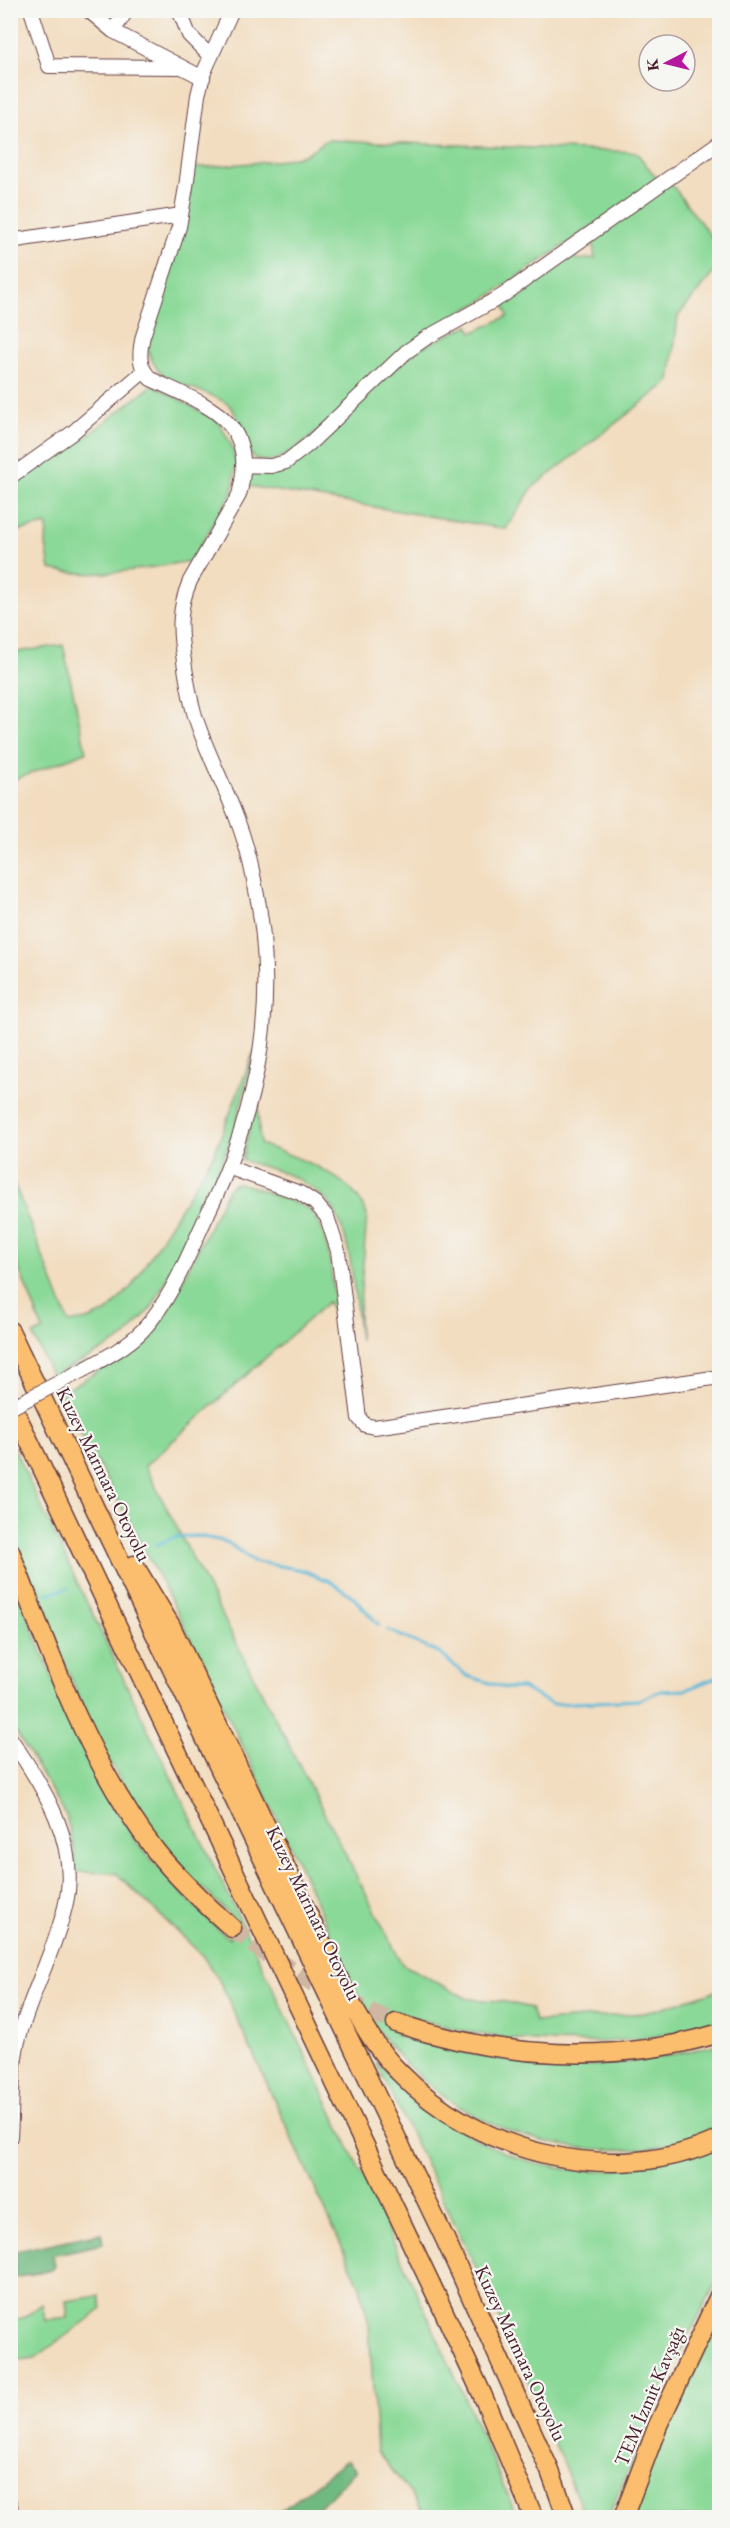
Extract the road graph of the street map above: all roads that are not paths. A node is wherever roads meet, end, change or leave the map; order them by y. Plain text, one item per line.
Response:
1 (31, 10) edge
2 (88, 10) edge
3 (127, 10) edge
4 (179, 10) edge
5 (232, 10) edge
6 (113, 31) junction
7 (211, 57) junction
8 (180, 67) junction
9 (203, 78) junction
10 (720, 142) edge
11 (181, 216) junction
12 (10, 240) edge
13 (143, 372) junction
14 (243, 465) junction
15 (10, 477) edge
16 (230, 1168) junction
17 (10, 1331) edge
18 (720, 1377) edge
19 (10, 1401) edge
20 (10, 1408) edge
21 (84, 1483) junction
22 (10, 1551) edge
23 (10, 1738) edge
24 (232, 1928) tunnel mouth
25 (396, 2023) tunnel mouth
26 (720, 2033) edge
27 (14, 2040) edge
28 (10, 2137) edge
29 (720, 2139) edge
30 (720, 2294) edge
31 (10, 2504) edge
32 (533, 2514) edge
33 (12, 2517) edge
34 (567, 2517) edge
35 (623, 2517) edge

1 - 8 street
2 - 6 street
3 - 6 street
4 - 7 street
5 - 7 street
6 - 8 street
7 - 9 street
8 - 9 street
9 - 11 street
10 - 14 street
11 - 12 street
11 - 13 street
13 - 14 street
13 - 15 street
14 - 16 street
16 - 18 street
16 - 20 street, bridge
17 - 21 highway, Kuzey Marmara Otoyolu
19 - 32 highway
21 - 29 highway
21 - 34 highway, Kuzey Marmara Otoyolu
22 - 24 highway
23 - 27 street
25 - 26 highway
27 - 28 street
30 - 35 highway, TEM İzmit Kavşağı
31 - 33 street

